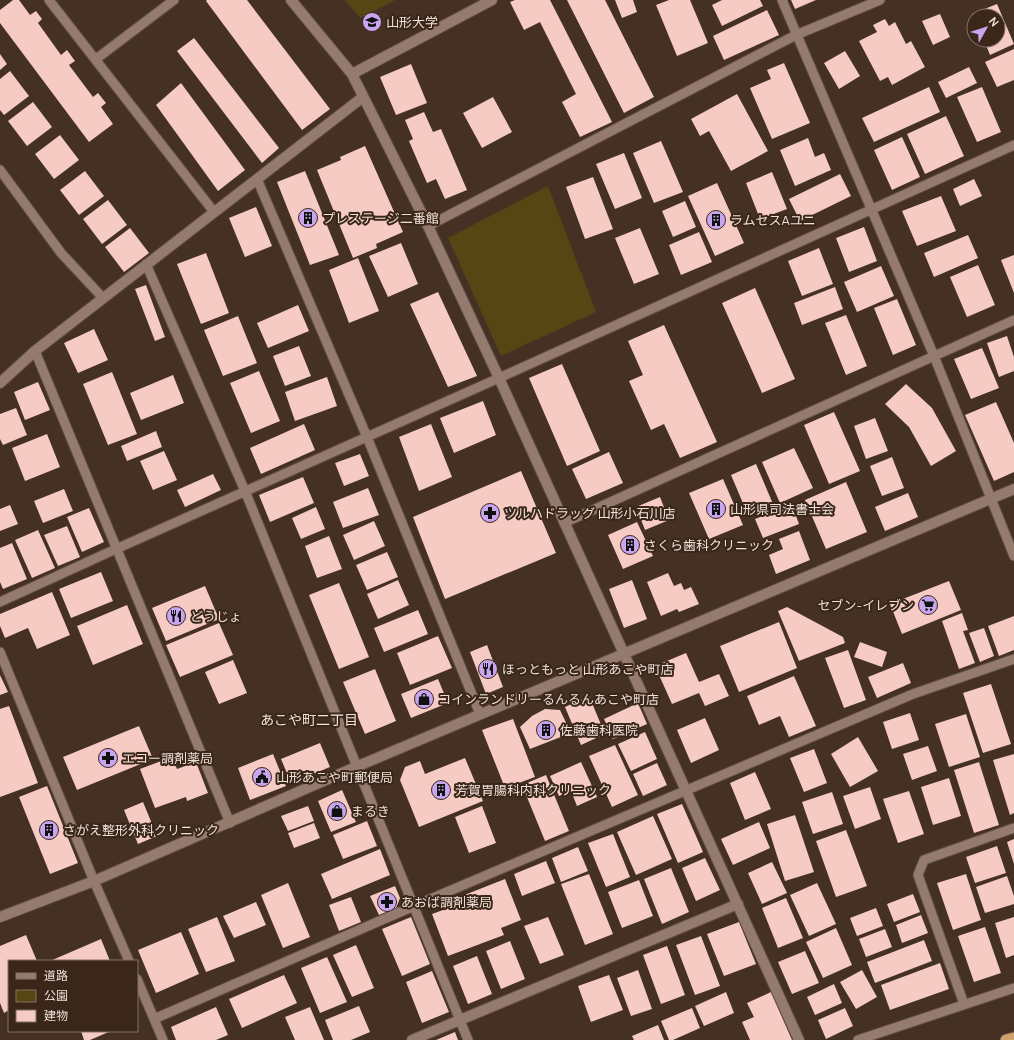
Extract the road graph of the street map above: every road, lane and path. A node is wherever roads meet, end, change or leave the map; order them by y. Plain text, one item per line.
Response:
1 (49, 0) edge
2 (174, 0) edge
3 (291, 0) edge
4 (492, 0) edge
5 (782, 0) edge
6 (880, 0) edge
7 (796, 35) junction
8 (96, 59) junction
9 (352, 74) junction
10 (363, 97) junction
11 (1014, 146) edge
12 (0, 170) edge
13 (257, 179) junction
14 (872, 209) junction
15 (214, 212) junction
16 (428, 226) junction
17 (146, 264) junction
18 (103, 298) junction
19 (1014, 320) edge
20 (35, 351) junction
21 (934, 356) junction
22 (499, 378) junction
23 (0, 383) edge
24 (367, 437) junction
25 (1014, 489) edge
26 (245, 491) junction
27 (992, 499) junction
28 (564, 523) junction
29 (116, 549) junction
30 (1014, 556) edge
31 (0, 602) edge
32 (0, 652) edge
33 (623, 653) junction
34 (1014, 659) edge
35 (480, 714) junction
36 (358, 766) junction
37 (685, 791) junction
38 (230, 823) junction
39 (1014, 828) edge
40 (94, 881) junction
41 (738, 904) junction
42 (414, 906) junction
43 (0, 917) edge
44 (129, 960) edge
45 (138, 981) edge
46 (1014, 988) edge
47 (964, 1004) junction
48 (154, 1019) junction
49 (460, 1020) junction
50 (1014, 1038) edge
51 (164, 1040) edge
52 (412, 1040) edge
53 (468, 1040) edge
54 (799, 1040) edge
55 (858, 1040) edge
56 (1006, 1040) edge

1 - 8 lane
2 - 8 lane
3 - 9 street
4 - 9 street
5 - 7 lane
6 - 7 lane
7 - 14 lane
7 - 16 lane
8 - 15 lane
9 - 10 street
10 - 13 street
10 - 16 street
11 - 14 lane
12 - 18 lane
13 - 15 street
13 - 24 lane
14 - 21 lane
14 - 22 lane
15 - 17 street
16 - 22 street
17 - 18 street
17 - 26 lane
18 - 20 street
19 - 21 lane
20 - 23 street
20 - 29 lane
21 - 27 lane
21 - 28 lane
22 - 24 lane
22 - 28 street
24 - 26 lane
24 - 35 lane
25 - 27 street
26 - 29 lane
26 - 36 lane
27 - 30 lane
27 - 33 street
28 - 33 street
29 - 31 lane
29 - 38 lane
32 - 40 lane
33 - 35 street
33 - 37 street
34 - 37 lane
35 - 36 street
36 - 38 street
36 - 42 lane
37 - 41 street
37 - 42 lane
38 - 40 street
39 - 47 lane
40 - 43 street
40 - 44 lane
41 - 49 street
41 - 54 street
42 - 48 lane
42 - 49 lane
45 - 48 lane
46 - 47 lane
47 - 55 lane
48 - 51 lane
49 - 52 street
49 - 53 lane
50 - 56 highway

